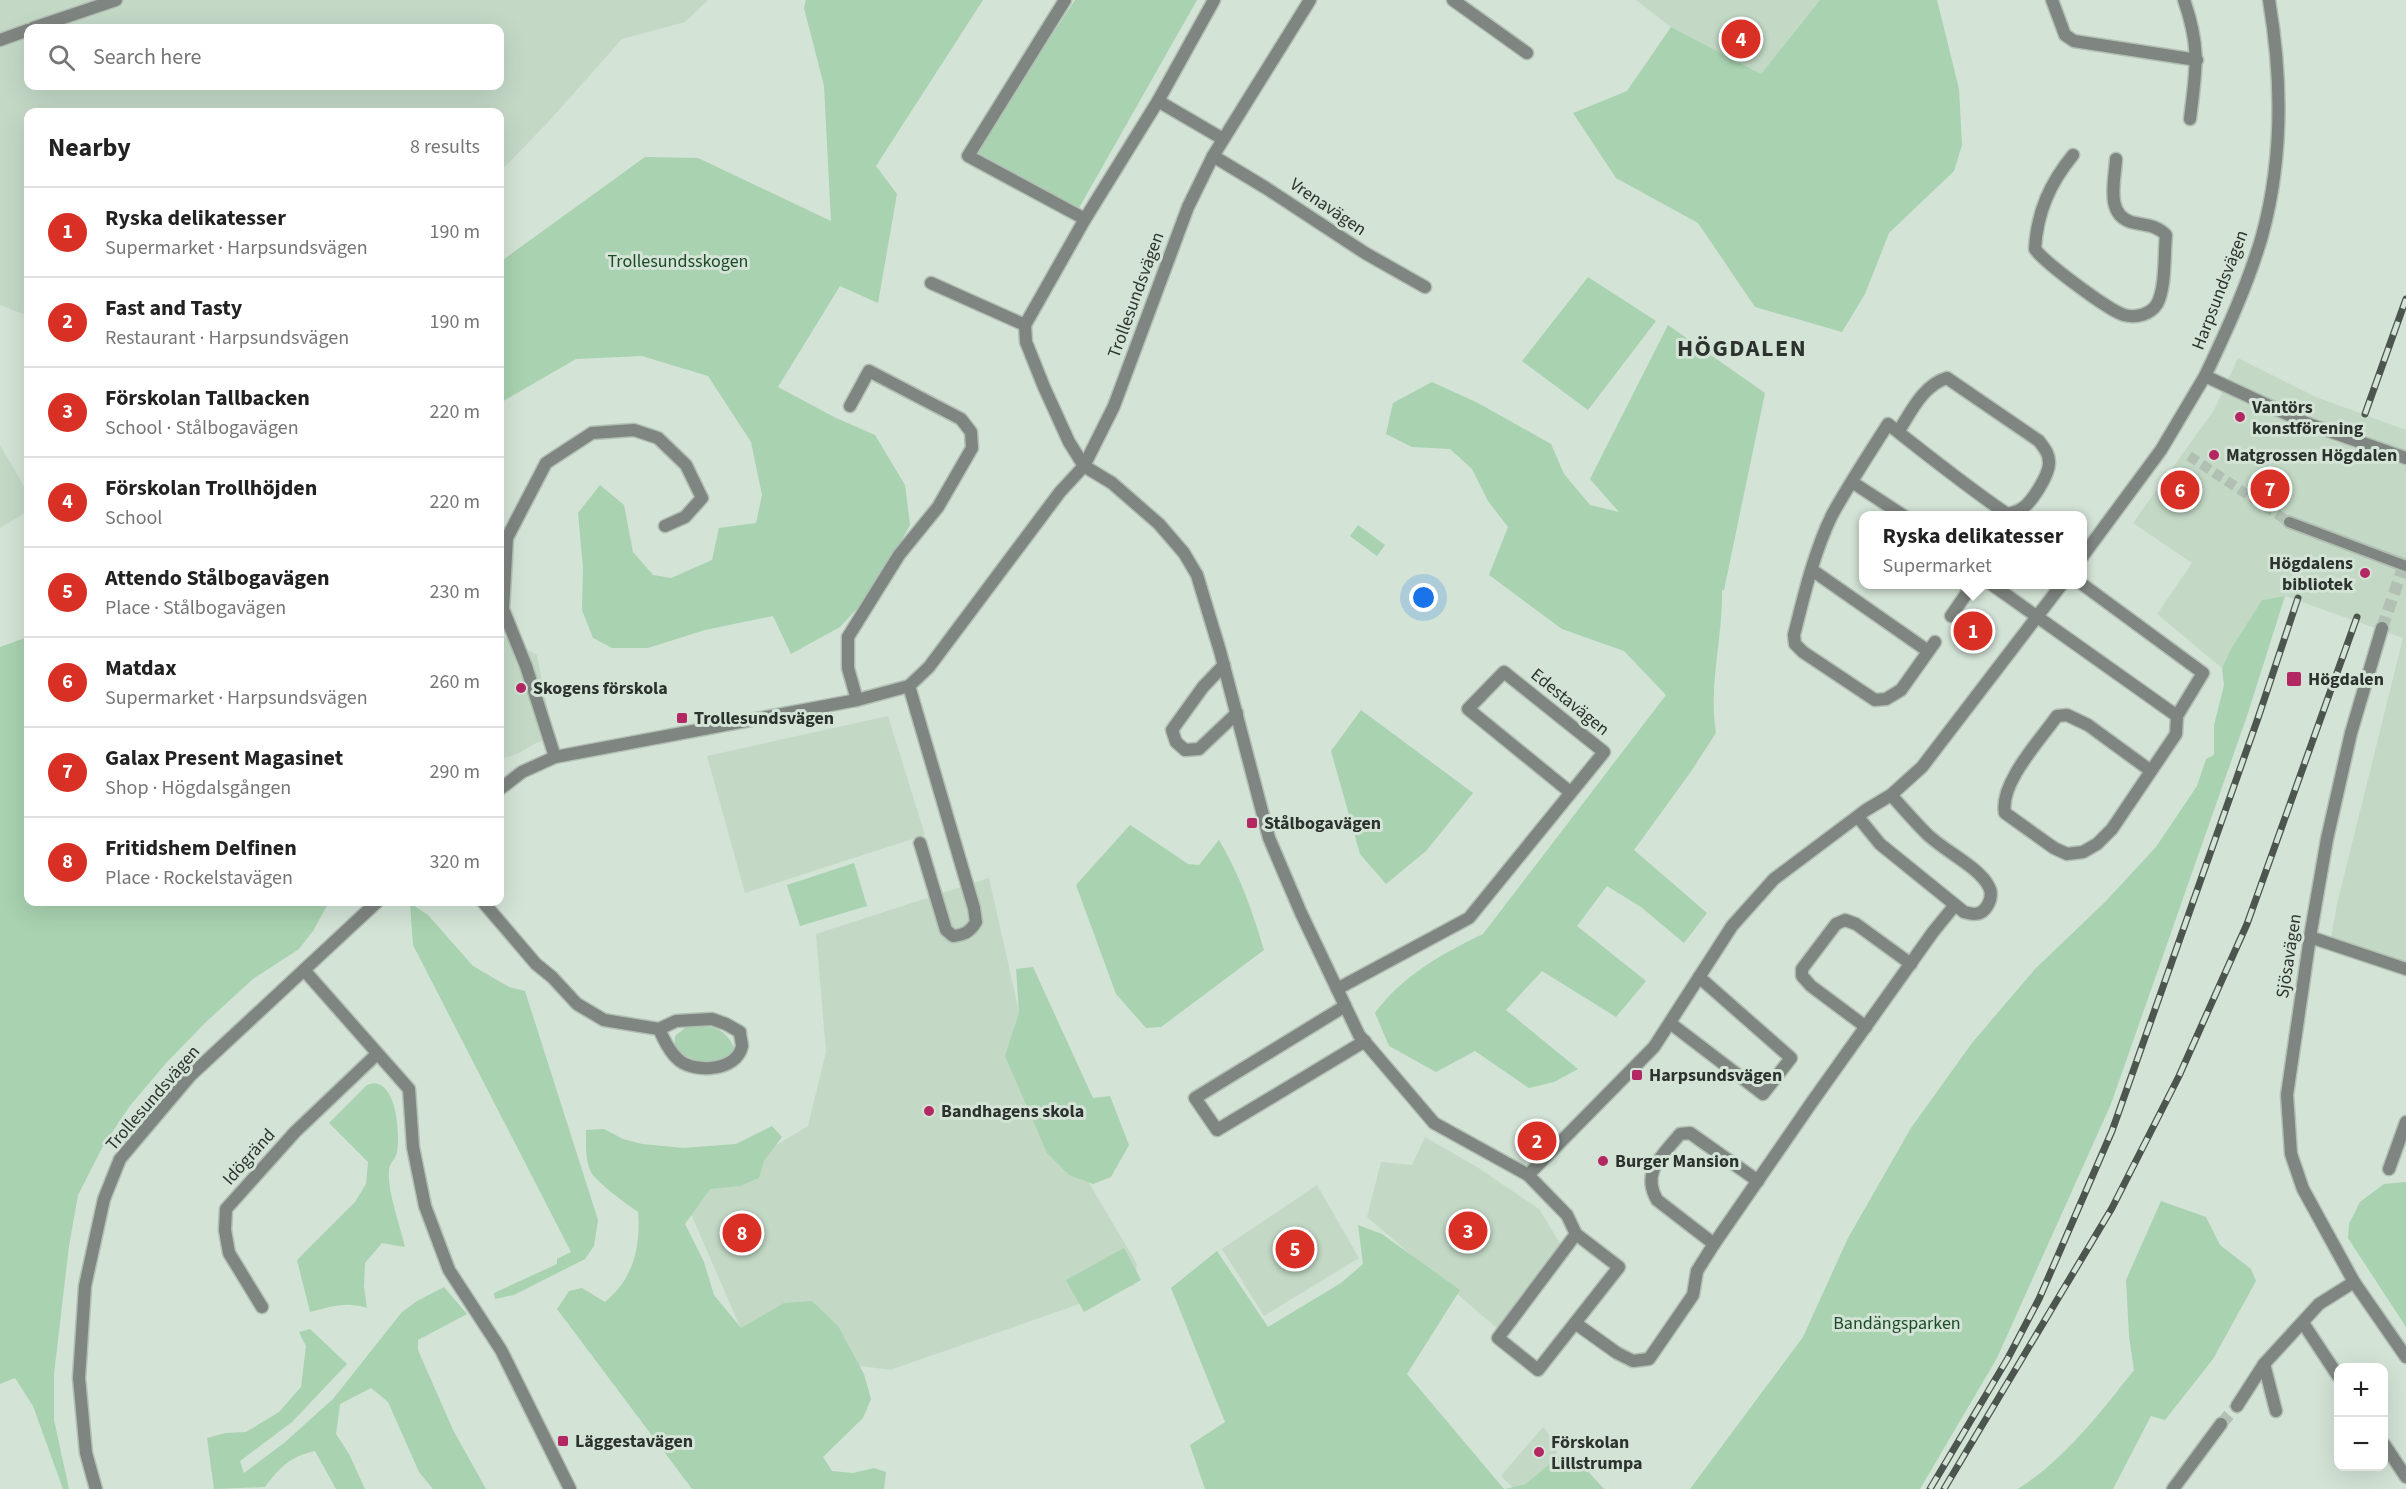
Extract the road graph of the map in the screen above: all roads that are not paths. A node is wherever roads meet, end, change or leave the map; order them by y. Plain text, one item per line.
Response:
1 (117, 0) edge
2 (1065, 0) edge
3 (1214, 0) edge
4 (1310, 0) edge
5 (1453, 0) edge
6 (2052, 0) edge
7 (2184, 0) edge
8 (2269, 0) edge
9 (45, 24) edge
10 (24, 31) edge
11 (0, 40) edge
12 (1527, 53) dead end
13 (2197, 60) junction
14 (1158, 101) junction
15 (2190, 119) dead end
16 (1223, 139) junction
17 (2073, 155) dead end
18 (1212, 156) junction
19 (2116, 159) dead end
20 (1085, 219) junction
21 (931, 283) dead end
22 (1425, 287) dead end
23 (1025, 325) junction
24 (2205, 375) junction
25 (850, 406) dead end
26 (1898, 432) junction
27 (2406, 458) edge
28 (1084, 465) junction
29 (1852, 482) junction
30 (1896, 511) edge
31 (2001, 511) edge
32 (2016, 511) edge
33 (2289, 522) tunnel mouth
34 (665, 526) dead end
35 (2087, 550) edge
36 (2406, 566) edge
37 (1812, 570) junction
38 (2087, 588) edge
39 (1970, 589) edge
40 (1997, 589) edge
41 (2059, 589) edge
42 (504, 591) edge
43 (504, 611) edge
44 (1952, 616) dead end
45 (2037, 617) junction
46 (2382, 628) tunnel mouth
47 (1224, 666) junction
48 (909, 686) junction
49 (857, 700) junction
50 (1237, 714) junction
51 (2177, 716) junction
52 (555, 758) junction
53 (2151, 771) junction
54 (504, 786) edge
55 (1570, 792) junction
56 (1891, 795) junction
57 (1858, 817) junction
58 (920, 843) dead end
59 (1955, 905) junction
60 (373, 906) edge
61 (486, 906) edge
62 (2310, 937) junction
63 (1911, 964) junction
64 (2406, 969) edge
65 (304, 970) junction
66 (1699, 977) junction
67 (1337, 989) junction
68 (1345, 1006) junction
69 (1670, 1023) junction
70 (1866, 1027) junction
71 (659, 1029) junction
72 (1365, 1041) junction
73 (377, 1054) junction
74 (2406, 1122) edge
75 (2389, 1169) dead end
76 (1528, 1175) junction
77 (1758, 1181) junction
78 (1576, 1234) junction
79 (1714, 1244) junction
80 (2354, 1282) junction
81 (262, 1307) dead end
82 (1575, 1323) junction
83 (2303, 1323) junction
84 (2406, 1358) edge
85 (2264, 1364) junction
86 (2334, 1370) edge
87 (2237, 1406) tunnel mouth
88 (2276, 1411) dead end
89 (2221, 1424) tunnel mouth
90 (2388, 1450) edge
91 (2406, 1477) edge
92 (96, 1489) edge
93 (570, 1489) edge
94 (2174, 1489) edge

1 - 9 street
2 - 20 street
3 - 14 street
4 - 16 street, Trollesundsvägen
5 - 12 street
6 - 13 street
7 - 13 street
8 - 24 street, Harpsundsvägen
10 - 11 street
13 - 15 street
14 - 16 street
14 - 20 street
16 - 18 street, Trollesundsvägen
17 - 19 street
18 - 22 street, Vrenavägen
18 - 28 street, Trollesundsvägen
20 - 23 street
21 - 23 street
23 - 28 street
24 - 27 street
24 - 35 street, Harpsundsvägen
25 - 49 street
26 - 29 street
26 - 31 street
26 - 32 street
28 - 47 street
28 - 48 street, Trollesundsvägen
29 - 30 street
29 - 37 street
33 - 36 street
34 - 42 street
37 - 37 street
38 - 51 street
39 - 44 street
40 - 45 street
41 - 45 street
43 - 52 street
45 - 51 street
45 - 56 street
46 - 62 street, Sjösavägen
47 - 50 street
47 - 50 street
48 - 49 street, Trollesundsvägen
48 - 58 street
49 - 52 street, Trollesundsvägen
50 - 67 street
51 - 53 street
52 - 54 street, Trollesundsvägen
53 - 53 street
55 - 55 street, Edestavägen
55 - 67 street, Edestavägen
56 - 57 street
56 - 59 street
57 - 59 street
57 - 66 street
59 - 63 street
60 - 65 street, Trollesundsvägen
61 - 71 street
62 - 64 street
62 - 80 street, Sjösavägen
63 - 70 street
63 - 70 street
65 - 73 street
65 - 92 street, Trollesundsvägen
66 - 69 street
66 - 69 street
67 - 68 street
68 - 72 street
68 - 72 street
69 - 76 street
70 - 77 street
71 - 71 street
72 - 76 street
73 - 81 street, Idögränd
73 - 93 street
74 - 75 street
76 - 78 street
77 - 79 street
77 - 79 street
78 - 82 street
78 - 82 street
79 - 82 street
80 - 83 street
80 - 84 street, Sjösavägen
83 - 85 street
83 - 86 street
85 - 87 street
85 - 88 street
89 - 94 street
90 - 91 street

